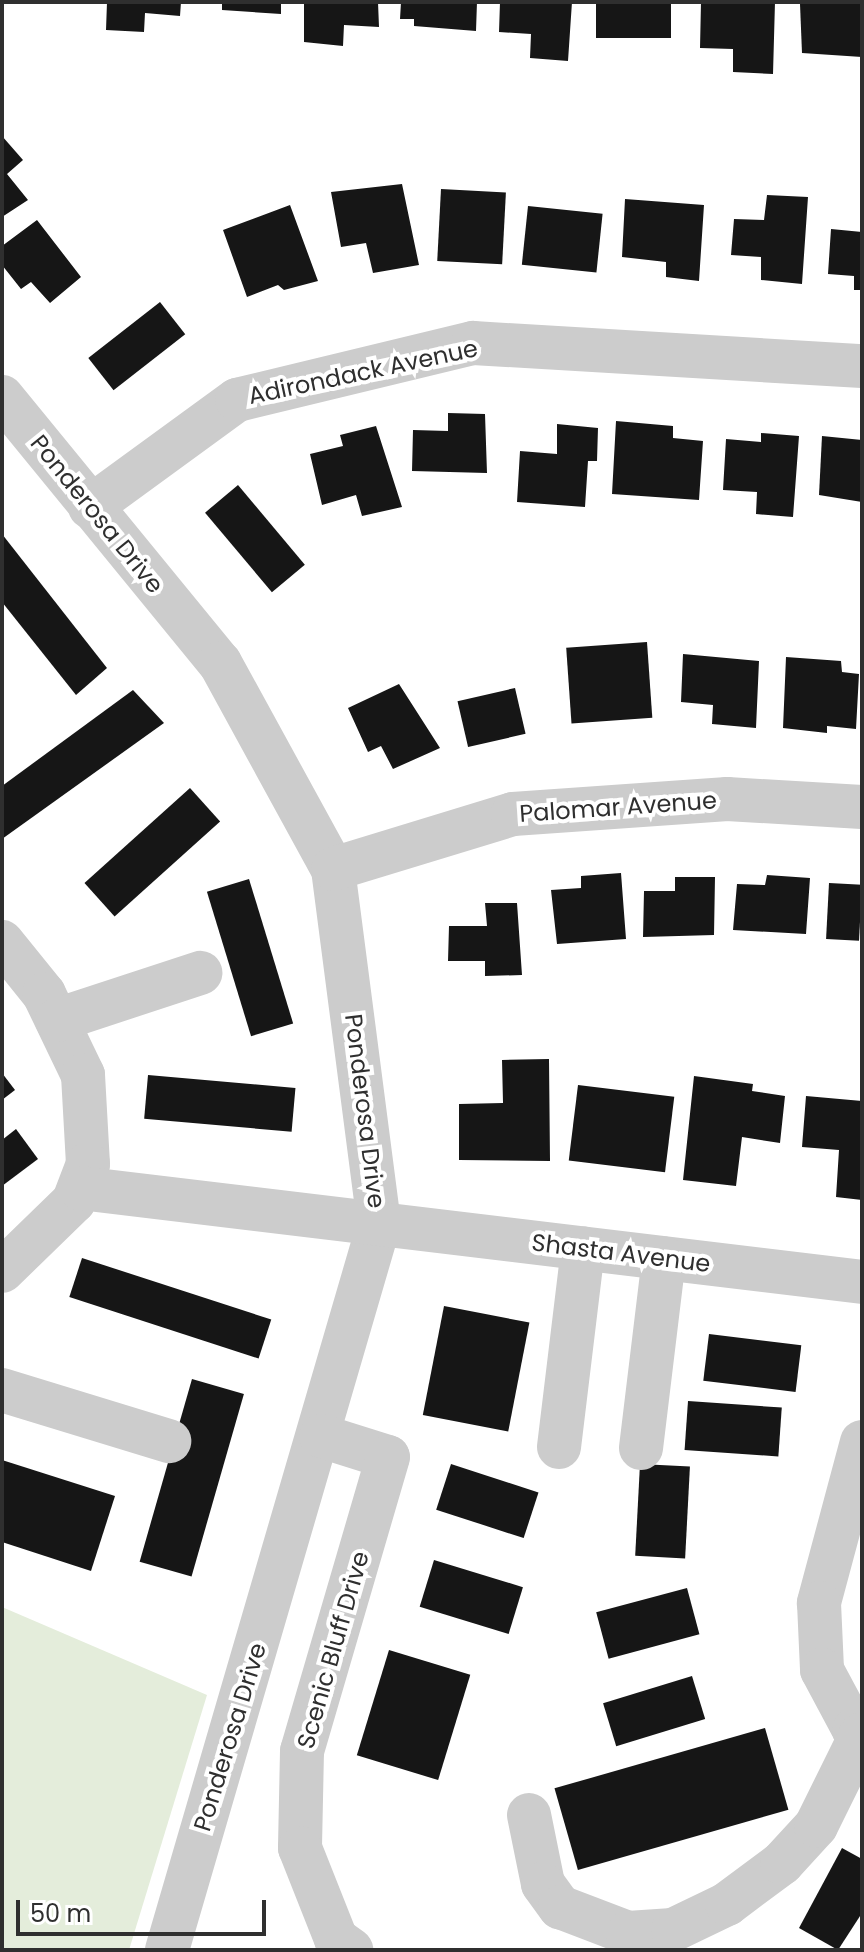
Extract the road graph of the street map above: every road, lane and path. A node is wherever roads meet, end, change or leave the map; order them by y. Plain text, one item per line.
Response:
1 (862, 366) edge
2 (2, 397) edge
3 (90, 507) junction
4 (862, 807) edge
5 (333, 869) junction
6 (2, 942) edge
7 (200, 973) dead end
8 (57, 1020) junction
9 (80, 1188) junction
10 (379, 1224) junction
11 (583, 1248) junction
12 (664, 1258) junction
13 (2, 1271) edge
14 (862, 1282) edge
15 (2, 1390) edge
16 (321, 1436) junction
17 (169, 1441) dead end
18 (862, 1442) edge
19 (559, 1447) dead end
20 (641, 1448) dead end
21 (862, 1735) edge
22 (529, 1815) dead end
23 (167, 1950) edge
24 (351, 1950) edge

1 - 3 street, Adirondack Avenue
2 - 3 street, Ponderosa Drive
3 - 5 street, Ponderosa Drive
4 - 5 street, Palomar Avenue
5 - 10 street, Ponderosa Drive
6 - 8 street
7 - 8 street
8 - 9 street
9 - 10 street, Shasta Avenue
9 - 13 street
10 - 11 street, Shasta Avenue
10 - 16 street, Ponderosa Drive
11 - 12 street, Shasta Avenue
11 - 19 street
12 - 14 street, Shasta Avenue
12 - 20 street
15 - 17 street
16 - 23 street, Ponderosa Drive
16 - 24 street, Scenic Bluff Drive
18 - 21 street
21 - 22 street

